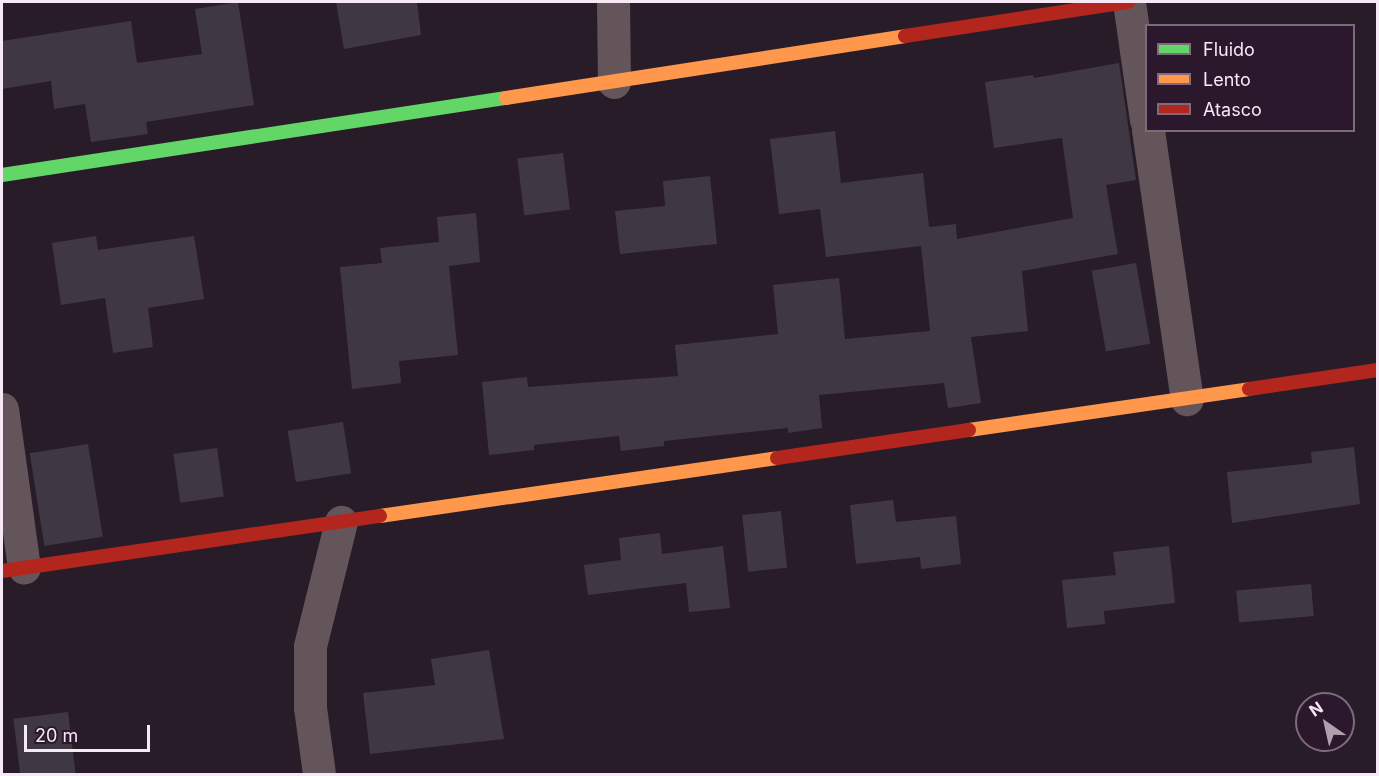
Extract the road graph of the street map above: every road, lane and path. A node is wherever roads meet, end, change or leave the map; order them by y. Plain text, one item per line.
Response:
1 (613, 2) edge
2 (1129, 2) edge
3 (614, 82) junction
4 (1145, 113) edge
5 (1148, 132) edge
6 (2, 175) edge
7 (1377, 370) edge
8 (1187, 399) junction
9 (2, 409) edge
10 (341, 522) junction
11 (13, 569) edge
12 (319, 774) edge

1 - 3 street
2 - 3 street
2 - 4 street
3 - 6 street
5 - 8 street
7 - 8 street
8 - 10 street
9 - 11 street
10 - 11 street
10 - 12 street

